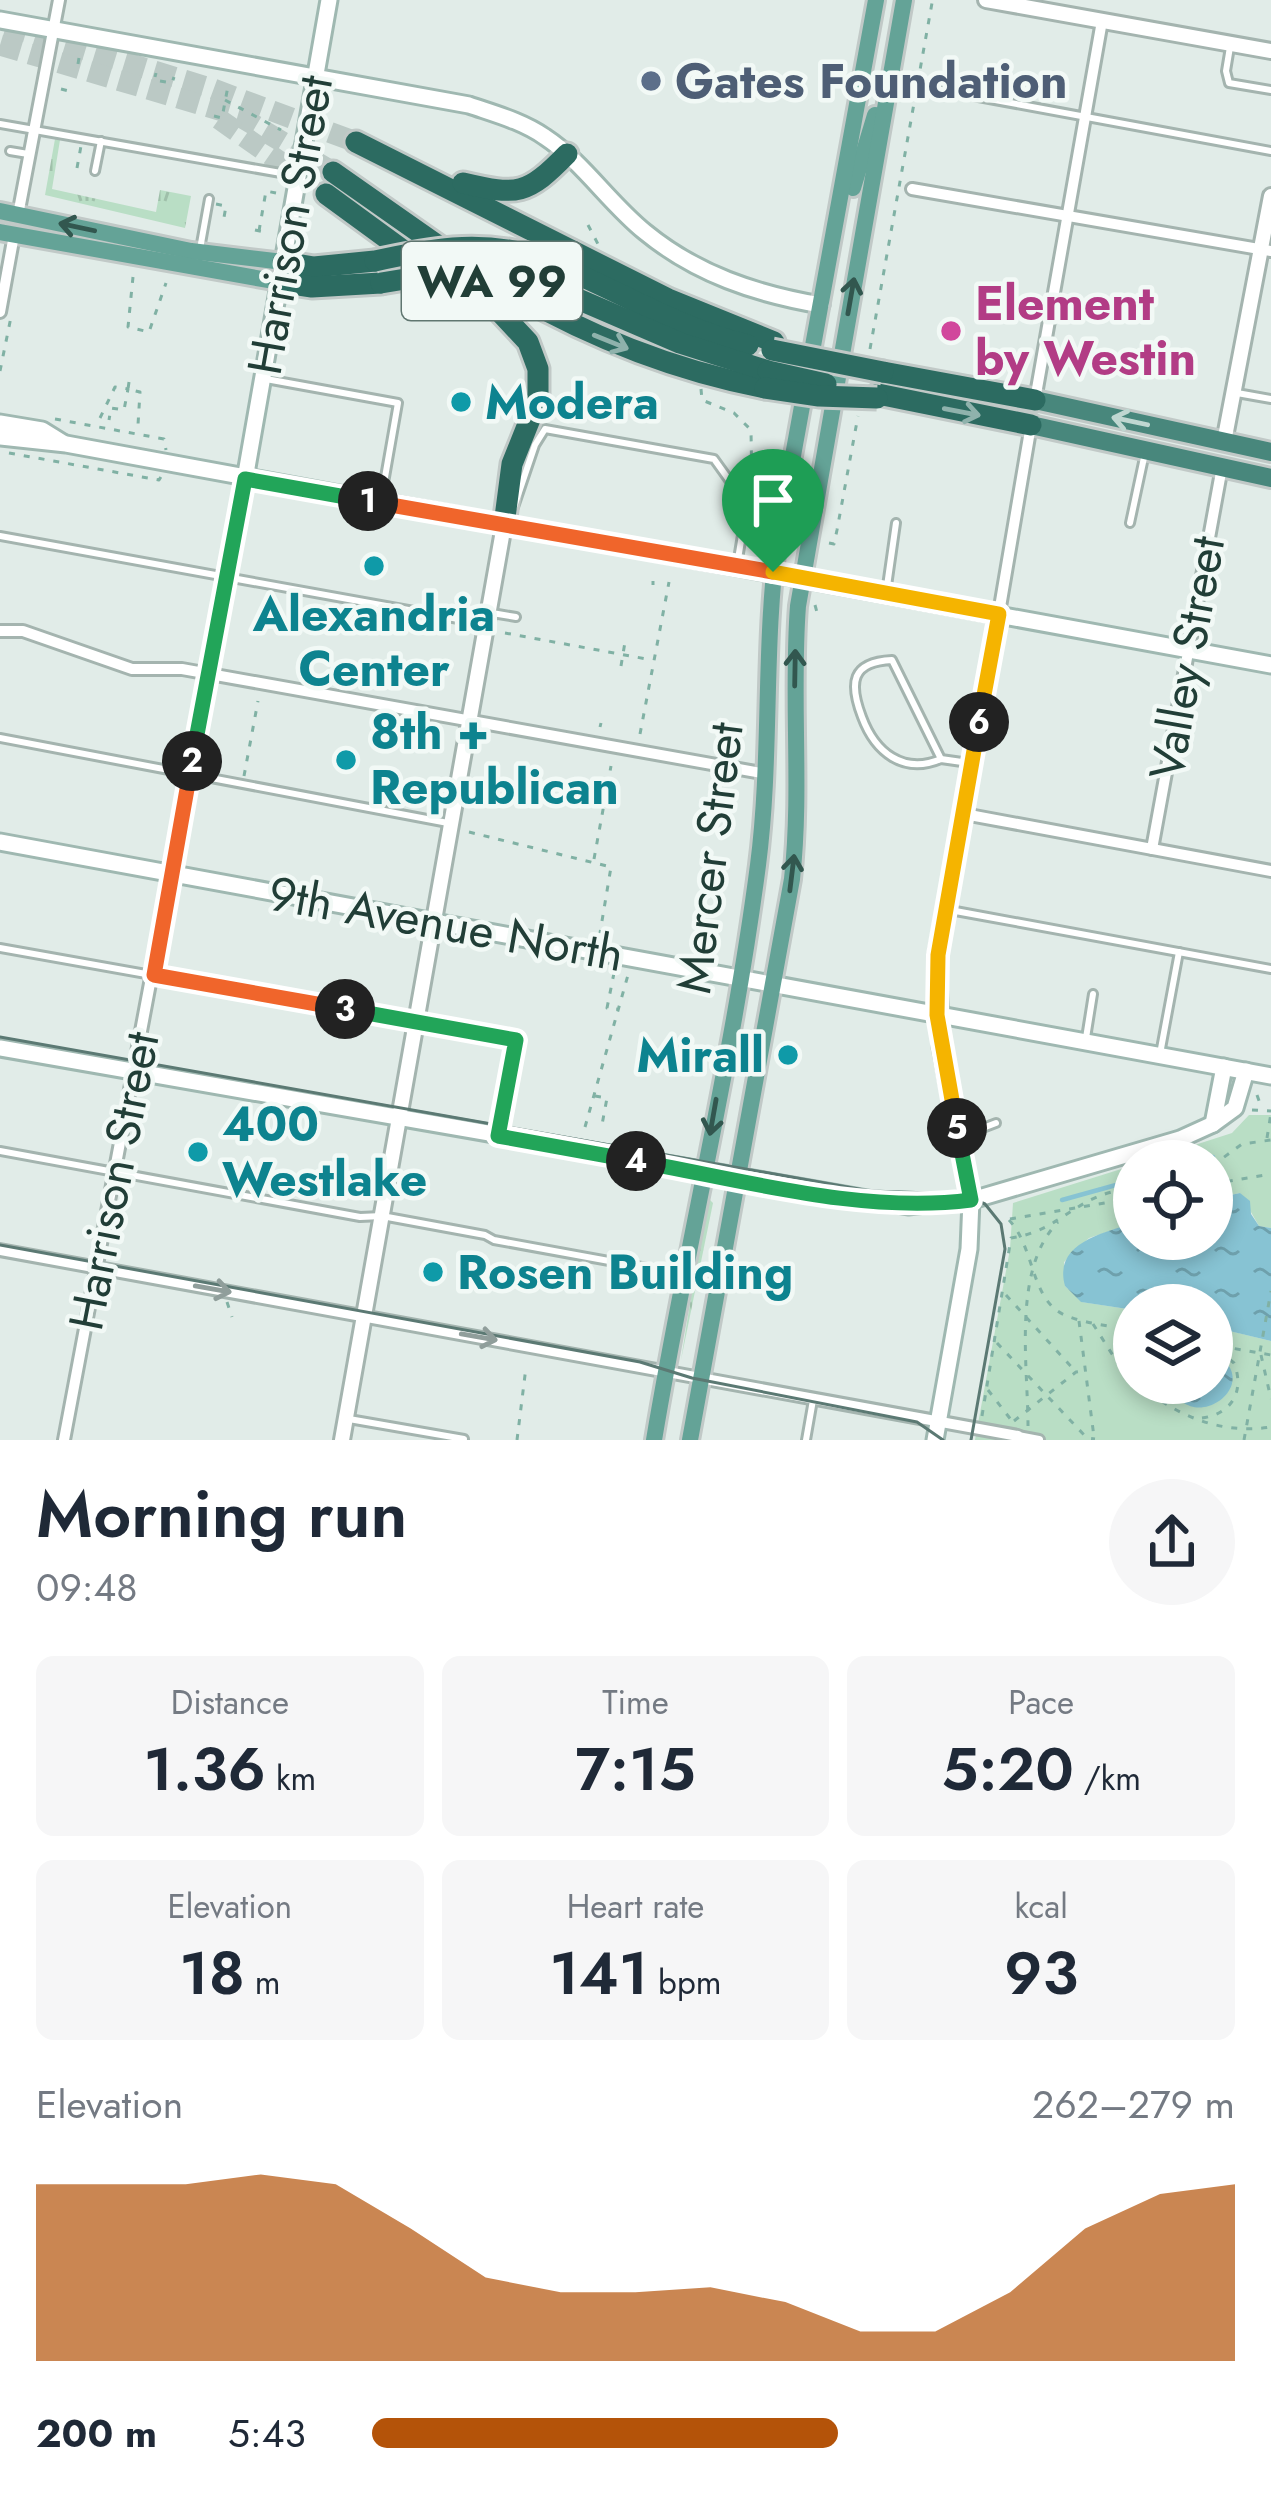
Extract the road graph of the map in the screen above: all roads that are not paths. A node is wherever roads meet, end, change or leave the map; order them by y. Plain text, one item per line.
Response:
1 (59, 0) edge
2 (329, 0) edge
3 (876, 0) edge
4 (904, 0) edge
5 (986, 0) edge
6 (1106, 0) edge
7 (0, 20) edge
8 (1102, 21) junction
9 (52, 28) junction
10 (1231, 44) junction
11 (1271, 51) edge
12 (317, 77) junction
13 (890, 80) junction
14 (934, 89) dead end
15 (1271, 90) edge
16 (1085, 117) junction
17 (0, 124) edge
18 (33, 129) junction
19 (100, 139) junction
20 (356, 142) tunnel mouth
21 (10, 151) dead end
22 (1271, 151) edge
23 (28, 154) junction
24 (567, 154) junction
25 (95, 171) dead end
26 (333, 172) tunnel mouth
27 (425, 173) junction
28 (298, 176) junction
29 (912, 189) dead end
30 (326, 194) tunnel mouth
31 (1271, 196) edge
32 (212, 201) road end
33 (9, 213) edge
34 (1067, 217) junction
35 (7, 234) edge
36 (1266, 250) edge
37 (199, 252) junction
38 (530, 267) junction
39 (281, 272) junction
40 (821, 305) junction
41 (0, 312) edge
42 (770, 363) junction
43 (263, 378) junction
44 (880, 383) junction
45 (1233, 392) junction
46 (1271, 399) edge
47 (1035, 400) junction
48 (0, 423) edge
49 (1031, 425) junction
50 (0, 437) edge
51 (1224, 442) junction
52 (65, 445) junction
53 (1146, 449) junction
54 (1271, 452) edge
55 (1222, 467) junction
56 (1271, 478) edge
57 (245, 479) junction
58 (381, 503) junction
59 (896, 523) dead end
60 (1130, 523) dead end
61 (504, 525) junction
62 (0, 536) edge
63 (737, 565) junction
64 (773, 572) junction
65 (802, 577) junction
66 (225, 578) junction
67 (886, 593) junction
68 (999, 614) junction
69 (516, 616) dead end
70 (487, 618) junction
71 (0, 631) edge
72 (1189, 650) junction
73 (1271, 665) edge
74 (208, 674) junction
75 (469, 722) junction
76 (0, 738) edge
77 (941, 759) junction
78 (972, 764) junction
79 (767, 773) junction
80 (190, 774) junction
81 (964, 814) junction
82 (451, 823) junction
83 (0, 842) edge
84 (1152, 849) junction
85 (1271, 871) edge
86 (172, 874) junction
87 (945, 909) junction
88 (434, 922) junction
89 (0, 948) edge
90 (1179, 952) junction
91 (1271, 969) edge
92 (154, 975) junction
93 (739, 977) junction
94 (773, 984) junction
95 (1093, 994) dead end
96 (937, 1015) junction
97 (416, 1021) junction
98 (1085, 1041) junction
99 (0, 1048) edge
100 (1160, 1054) junction
101 (1225, 1067) junction
102 (1246, 1072) junction
103 (136, 1073) junction
104 (1271, 1076) edge
105 (399, 1119) junction
106 (996, 1123) dead end
107 (1213, 1124) junction
108 (498, 1136) junction
109 (959, 1137) junction
110 (0, 1151) edge
111 (703, 1173) junction
112 (117, 1174) junction
113 (737, 1178) junction
114 (971, 1200) junction
115 (382, 1216) junction
116 (0, 1250) edge
117 (98, 1267) junction
118 (683, 1275) junction
119 (364, 1316) junction
120 (666, 1371) junction
121 (701, 1378) junction
122 (813, 1396) junction
123 (345, 1418) junction
124 (938, 1419) junction
125 (1028, 1438) edge
126 (464, 1439) edge
127 (64, 1440) edge
128 (341, 1440) edge
129 (654, 1440) edge
130 (690, 1440) edge
131 (806, 1440) edge
132 (934, 1440) edge

1 - 9 street
2 - 12 main road, Harrison Street
3 - 40 main road, Mercer Street
4 - 13 main road, Mercer Street
5 - 8 street
6 - 8 street
7 - 9 main road
8 - 10 street
8 - 16 street
9 - 12 main road
9 - 18 street
10 - 11 street
10 - 15 lane
12 - 24 main road
12 - 28 main road, Harrison Street
13 - 40 main road
65 -> 13 main road, Mercer Street
14 - 16 lane
16 - 22 lane
16 - 34 street
17 - 18 lane
18 - 19 lane
18 - 23 street
19 - 25 lane
19 - 28 lane
20 - 27 highway, WA 99
21 - 23 lane
23 - 33 street
24 - 27 highway
24 - 40 main road
26 -> 42 highway, WA 99
27 - 42 highway, WA 99
28 - 39 main road, Harrison Street
29 - 34 street
30 - 61 highway
31 - 36 street
32 - 37 lane
37 -> 33 main road
34 - 36 street
34 - 47 street
35 - 39 main road
35 - 41 street
36 - 45 street
37 - 39 main road
38 - 39 highway, bridge
38 - 39 highway, bridge
38 - 42 highway
39 - 43 main road, Harrison Street
40 - 64 main road, Mercer Street
42 - 44 highway, bridge
42 - 44 highway, WA 99, bridge
43 - 57 main road, Harrison Street
43 - 58 lane
44 - 47 highway, WA 99
44 -> 49 highway, WA 99
45 - 46 lane
45 - 51 street
51 -> 47 highway, WA 99
48 - 52 main road
49 - 53 highway, WA 99
49 - 68 street
50 - 52 main road
51 - 54 highway, WA 99
52 - 57 main road
53 - 55 highway, WA 99
53 - 60 lane
55 - 56 highway, WA 99
55 - 72 street, Valley Street
57 - 58 main road
57 - 66 street, Harrison Street
58 - 61 main road
59 - 67 lane
61 - 63 main road
61 - 63 lane
61 - 70 street
62 - 66 lane
63 - 64 main road
64 - 65 main road
64 - 79 main road, Mercer Street
65 - 67 main road
94 -> 65 main road, Mercer Street
66 - 70 lane
66 - 74 street, Harrison Street
67 - 68 main road
68 - 72 main road
68 - 78 main road
69 - 70 lane
70 - 75 street
71 - 74 street
72 - 73 main road
72 - 84 street, Valley Street
74 - 75 street
74 - 80 street, Harrison Street
75 - 79 street
75 - 82 street
76 - 80 lane
77 - 77 lane
77 - 78 lane
78 - 81 main road
79 - 93 main road, Mercer Street
80 - 82 lane
80 - 86 street, Harrison Street
81 - 84 street
81 - 87 main road
82 - 88 street
83 - 86 main road, 9th Avenue North
84 - 85 street
86 - 88 main road, 9th Avenue North
86 - 92 street, Harrison Street
87 - 90 lane
87 - 96 main road
88 - 93 main road, 9th Avenue North
88 - 97 street
89 - 92 lane
90 - 91 lane
90 - 100 lane
92 - 97 lane
92 - 103 street, Harrison Street
93 - 94 main road, 9th Avenue North
93 -> 111 main road, Mercer Street
94 - 96 main road, 9th Avenue North
94 - 113 main road, Mercer Street
95 - 98 lane
96 - 98 main road, 9th Avenue North
96 - 109 main road
97 - 105 street
97 - 108 lane
98 - 100 main road, 9th Avenue North
99 - 103 main road
100 - 101 main road, 9th Avenue North
101 - 102 main road, 9th Avenue North
101 - 107 main road
102 - 104 main road, 9th Avenue North
102 - 107 main road
103 - 105 main road
103 - 112 street, Harrison Street
105 - 108 main road
105 - 115 street
106 - 109 lane
107 - 114 main road
108 - 111 main road
109 - 114 main road
110 - 112 lane
111 - 113 main road
111 - 118 main road, Mercer Street
112 - 115 lane
112 - 117 street, Harrison Street
113 - 114 main road
113 - 121 main road, Mercer Street
114 - 124 main road
115 - 118 lane
115 - 119 street
116 - 117 street
117 -> 119 street
117 - 127 street, Harrison Street
118 - 120 main road, Mercer Street
119 -> 120 street
119 - 123 street
120 - 121 street
120 - 129 main road, Mercer Street
121 - 122 street
121 - 130 main road, Mercer Street
122 - 124 street
122 - 131 lane
123 - 126 lane
123 - 128 street
124 - 125 street
124 - 132 main road

